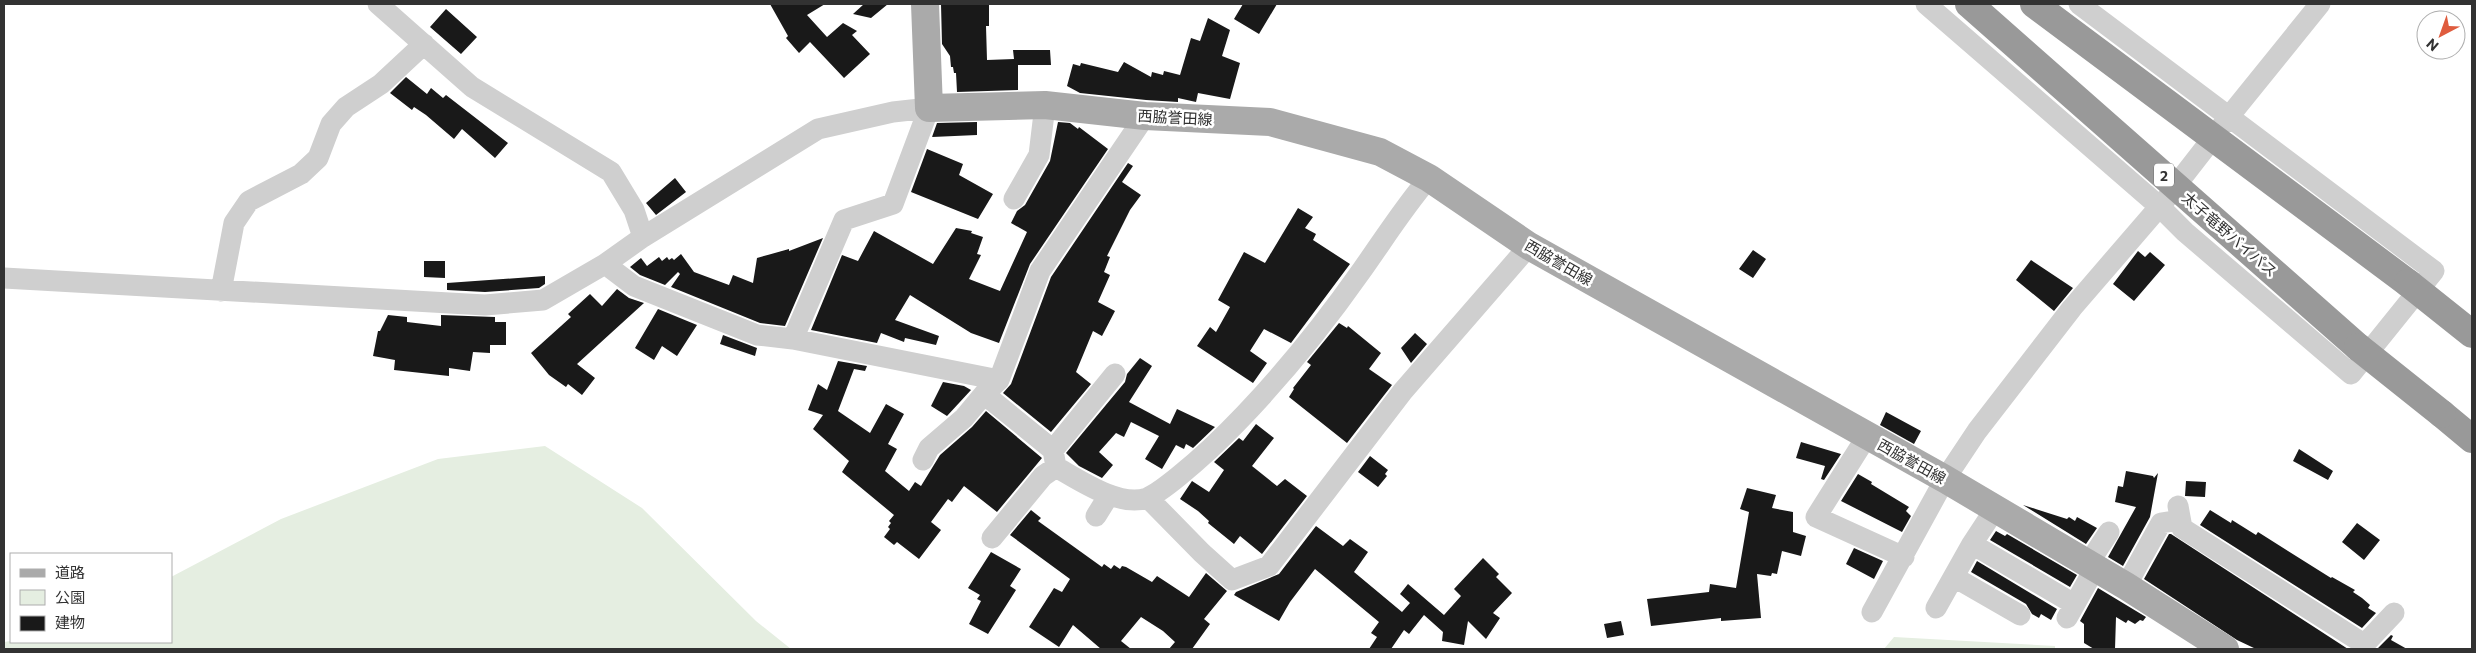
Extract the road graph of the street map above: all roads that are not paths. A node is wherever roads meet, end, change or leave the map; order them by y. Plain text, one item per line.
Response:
1 (378, 4) edge
2 (925, 4) edge
3 (1926, 4) edge
4 (1969, 4) edge
5 (2034, 4) edge
6 (2080, 4) edge
7 (2320, 4) edge
8 (424, 44) junction
9 (1045, 105) junction
10 (928, 108) junction
11 (1145, 116) junction
12 (2227, 120) junction
13 (2206, 148) dead end
14 (2184, 175) dead end
15 (1429, 178) junction
16 (1014, 200) dead end
17 (2163, 203) junction
18 (643, 237) junction
19 (1529, 246) junction
20 (604, 264) junction
21 (4, 278) edge
22 (221, 291) junction
23 (2472, 334) edge
24 (793, 339) junction
25 (1115, 374) dead end
26 (991, 387) junction
27 (1867, 436) junction
28 (2472, 439) edge
29 (1054, 459) junction
30 (923, 460) dead end
31 (1945, 479) junction
32 (1108, 495) junction
33 (1148, 498) junction
34 (1995, 509) junction
35 (1096, 516) dead end
36 (2109, 532) dead end
37 (992, 538) dead end
38 (1972, 544) junction
39 (1904, 558) junction
40 (2092, 566) junction
41 (1954, 577) junction
42 (2126, 586) junction
43 (1936, 608) dead end
44 (1872, 612) dead end
45 (2394, 612) dead end
46 (2020, 615) dead end
47 (2362, 646) edge
48 (2225, 649) edge

1 - 8 street
2 - 10 main road
3 - 17 street
4 - 28 highway, 太子竜野バイパス / 2, bridge
5 - 23 highway, bridge
6 - 12 street
7 - 12 street
8 - 18 street
8 - 22 street
9 - 10 main road, 西脇誉田線
9 - 11 main road, 西脇誉田線
9 - 16 street
10 - 18 street
10 - 24 street
11 - 15 main road, 西脇誉田線
11 - 26 street
12 - 17 street
13 - 14 street
15 - 19 main road, 西脇誉田線
15 - 33 street
17 - 31 street
18 - 20 street
19 - 27 main road, 西脇誉田線
19 - 33 street
20 - 22 street
20 - 24 street
21 - 22 street
24 - 26 street
25 - 29 street
26 - 29 street
26 - 30 street
27 - 31 main road, 西脇誉田線
27 - 39 street
29 - 32 street
29 - 37 street
31 - 34 main road, 西脇誉田線
31 - 39 street
32 - 33 street
32 - 35 street
34 - 38 street
34 - 40 main road, 西脇誉田線
36 - 40 street
38 - 40 street
38 - 41 street
39 - 44 street
40 - 42 main road, 西脇誉田線
41 - 43 street
41 - 46 street
42 - 47 street
42 - 48 main road, 西脇誉田線
45 - 47 street

